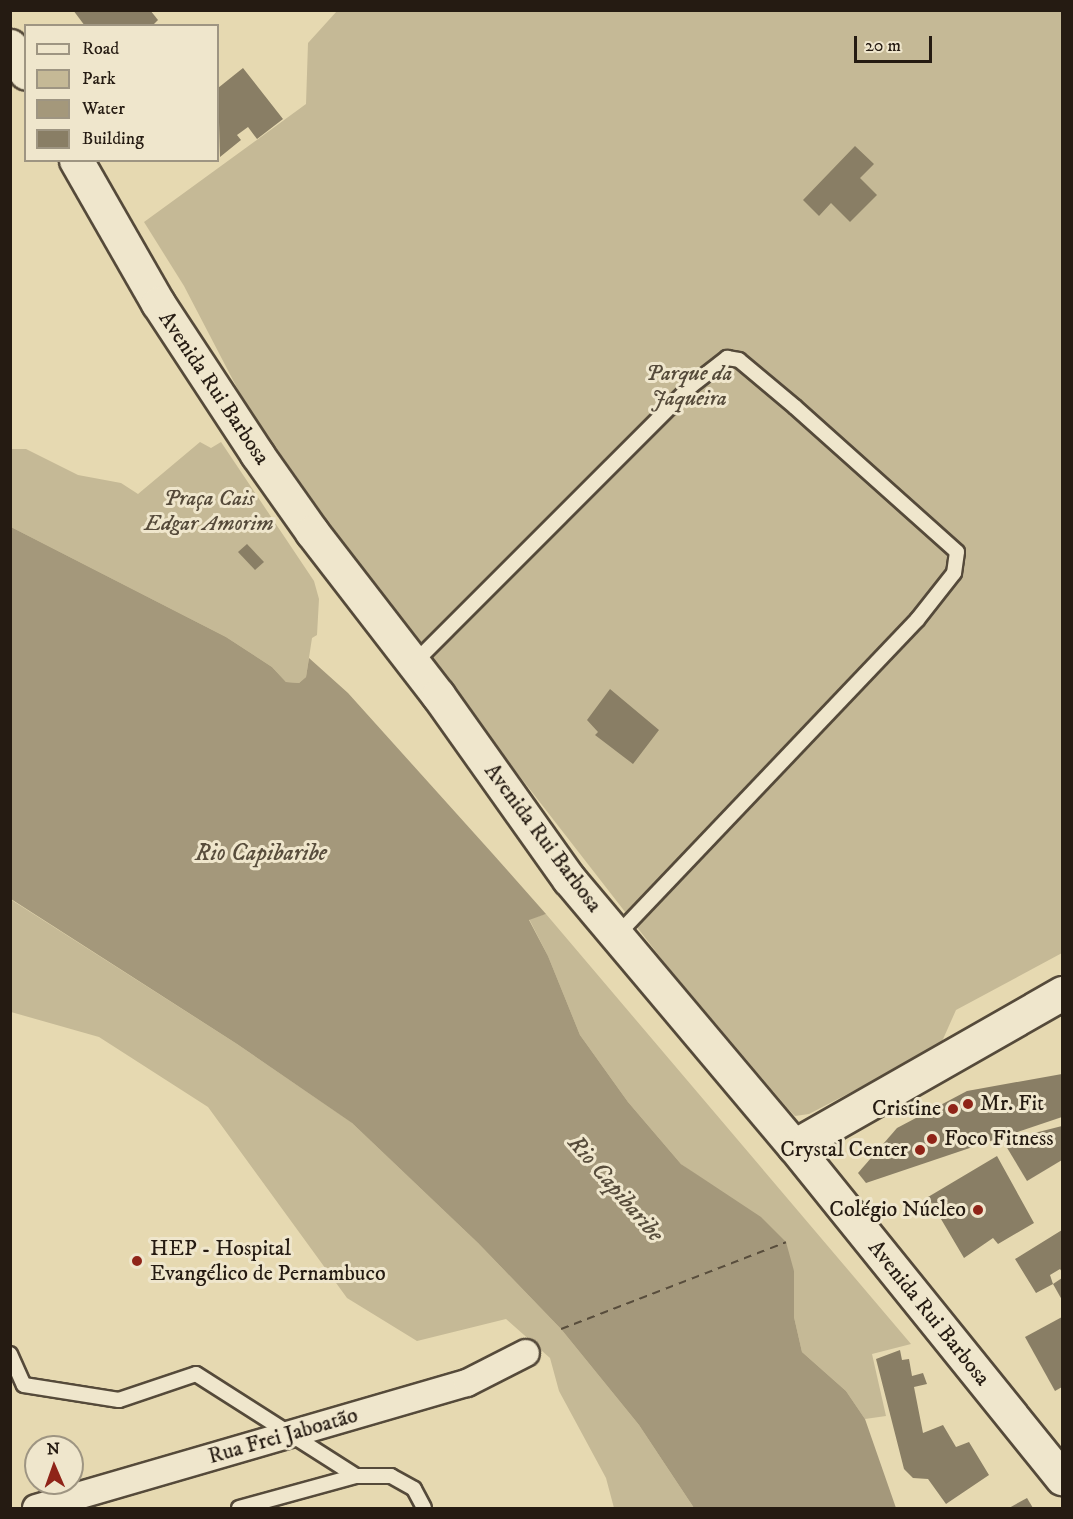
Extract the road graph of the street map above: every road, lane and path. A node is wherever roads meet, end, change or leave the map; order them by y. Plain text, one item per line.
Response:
1 (10, 46) edge
2 (24, 70) edge
3 (77, 162) edge
4 (414, 663) junction
5 (617, 935) junction
6 (1062, 993) edge
7 (794, 1146) junction
8 (10, 1353) edge
9 (526, 1353) dead end
10 (291, 1433) junction
11 (356, 1476) junction
12 (1062, 1478) edge
13 (36, 1509) edge
14 (239, 1509) edge
15 (424, 1509) edge

1 - 2 main road
3 - 4 main road, Avenida Rui Barbosa
4 - 5 main road, Avenida Rui Barbosa
4 - 5 lane
5 - 7 main road, Avenida Rui Barbosa
6 - 7 main road
7 - 12 main road, Avenida Rui Barbosa
8 - 10 lane
9 - 10 street, Rua Frei Jaboatão
10 - 11 lane
10 - 13 street, Rua Frei Jaboatão
11 - 14 lane
11 - 15 lane

